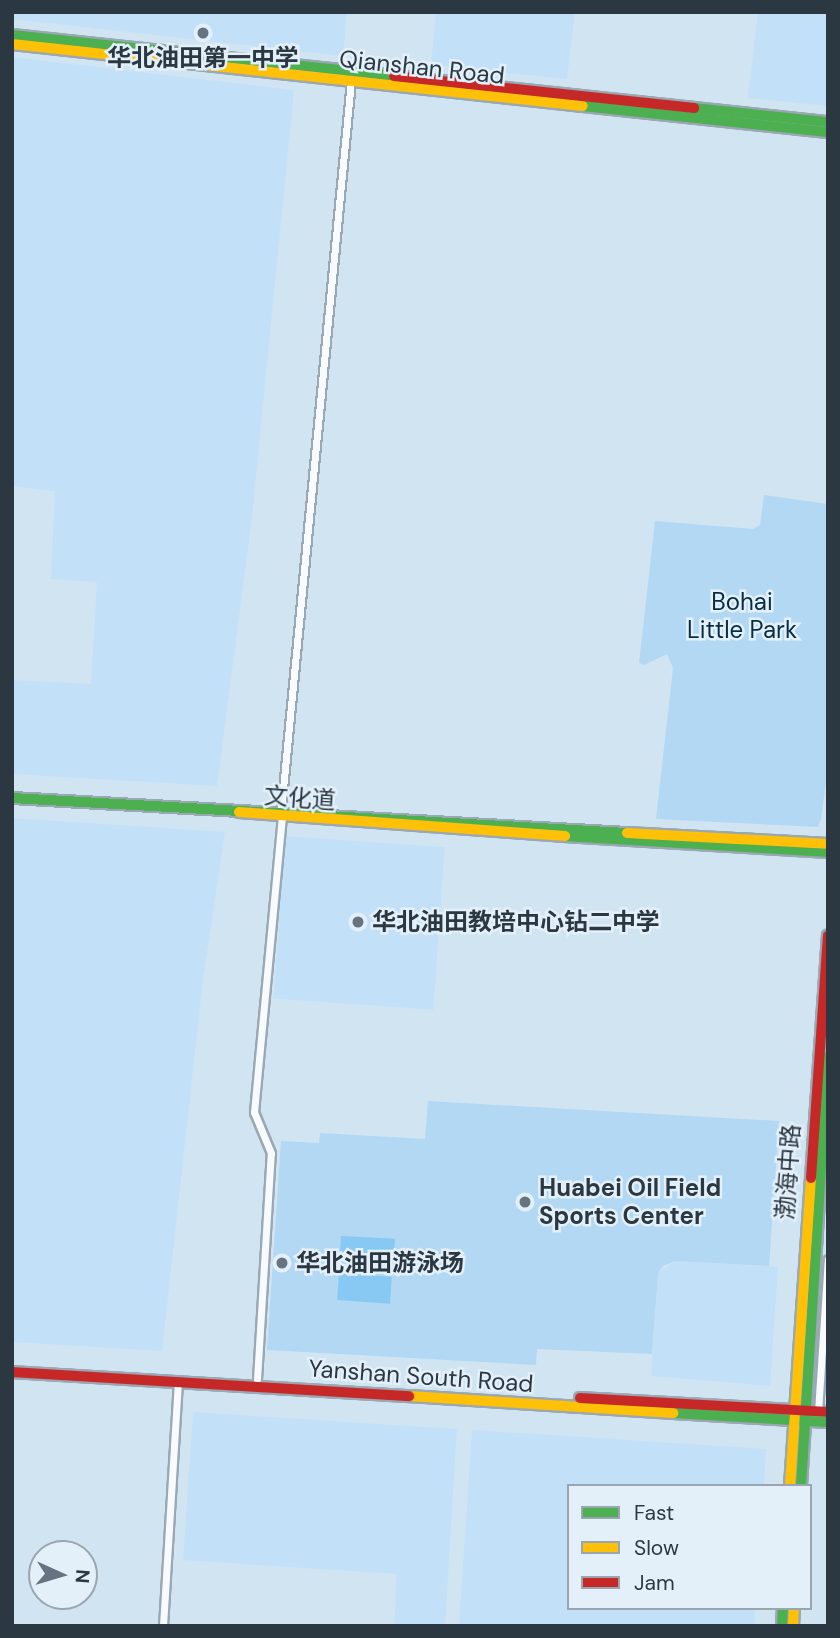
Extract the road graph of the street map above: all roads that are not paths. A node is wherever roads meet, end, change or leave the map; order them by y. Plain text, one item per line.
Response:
1 (12, 35) edge
2 (12, 44) edge
3 (351, 81) junction
4 (828, 122) edge
5 (828, 132) edge
6 (12, 798) edge
7 (282, 814) junction
8 (828, 844) edge
9 (828, 852) edge
10 (828, 936) edge
11 (828, 1057) edge
12 (828, 1259) edge
13 (12, 1364) edge
14 (12, 1372) edge
15 (257, 1379) junction
16 (178, 1382) junction
17 (823, 1412) edge
18 (800, 1415) junction
19 (828, 1422) edge
20 (790, 1484) edge
21 (801, 1484) edge
22 (163, 1626) edge

1 - 4 main road, Qianshan Road
2 - 3 main road, Qianshan Road
3 - 5 main road, Qianshan Road
3 - 7 street
6 - 7 main road, 文化道
7 - 8 main road, 文化道
7 - 9 main road, 文化道
7 - 15 street
10 - 18 main road, 渤海中路
11 - 18 main road, 渤海中路
12 - 17 street
13 - 15 main road, Yanshan South Road
14 - 16 main road, Yanshan South Road
15 - 18 main road, Yanshan South Road
16 - 18 main road, Yanshan South Road
16 - 22 street
17 - 18 main road, Yanshan South Road
18 - 19 main road, Yanshan South Road
18 - 20 main road
18 - 21 main road

